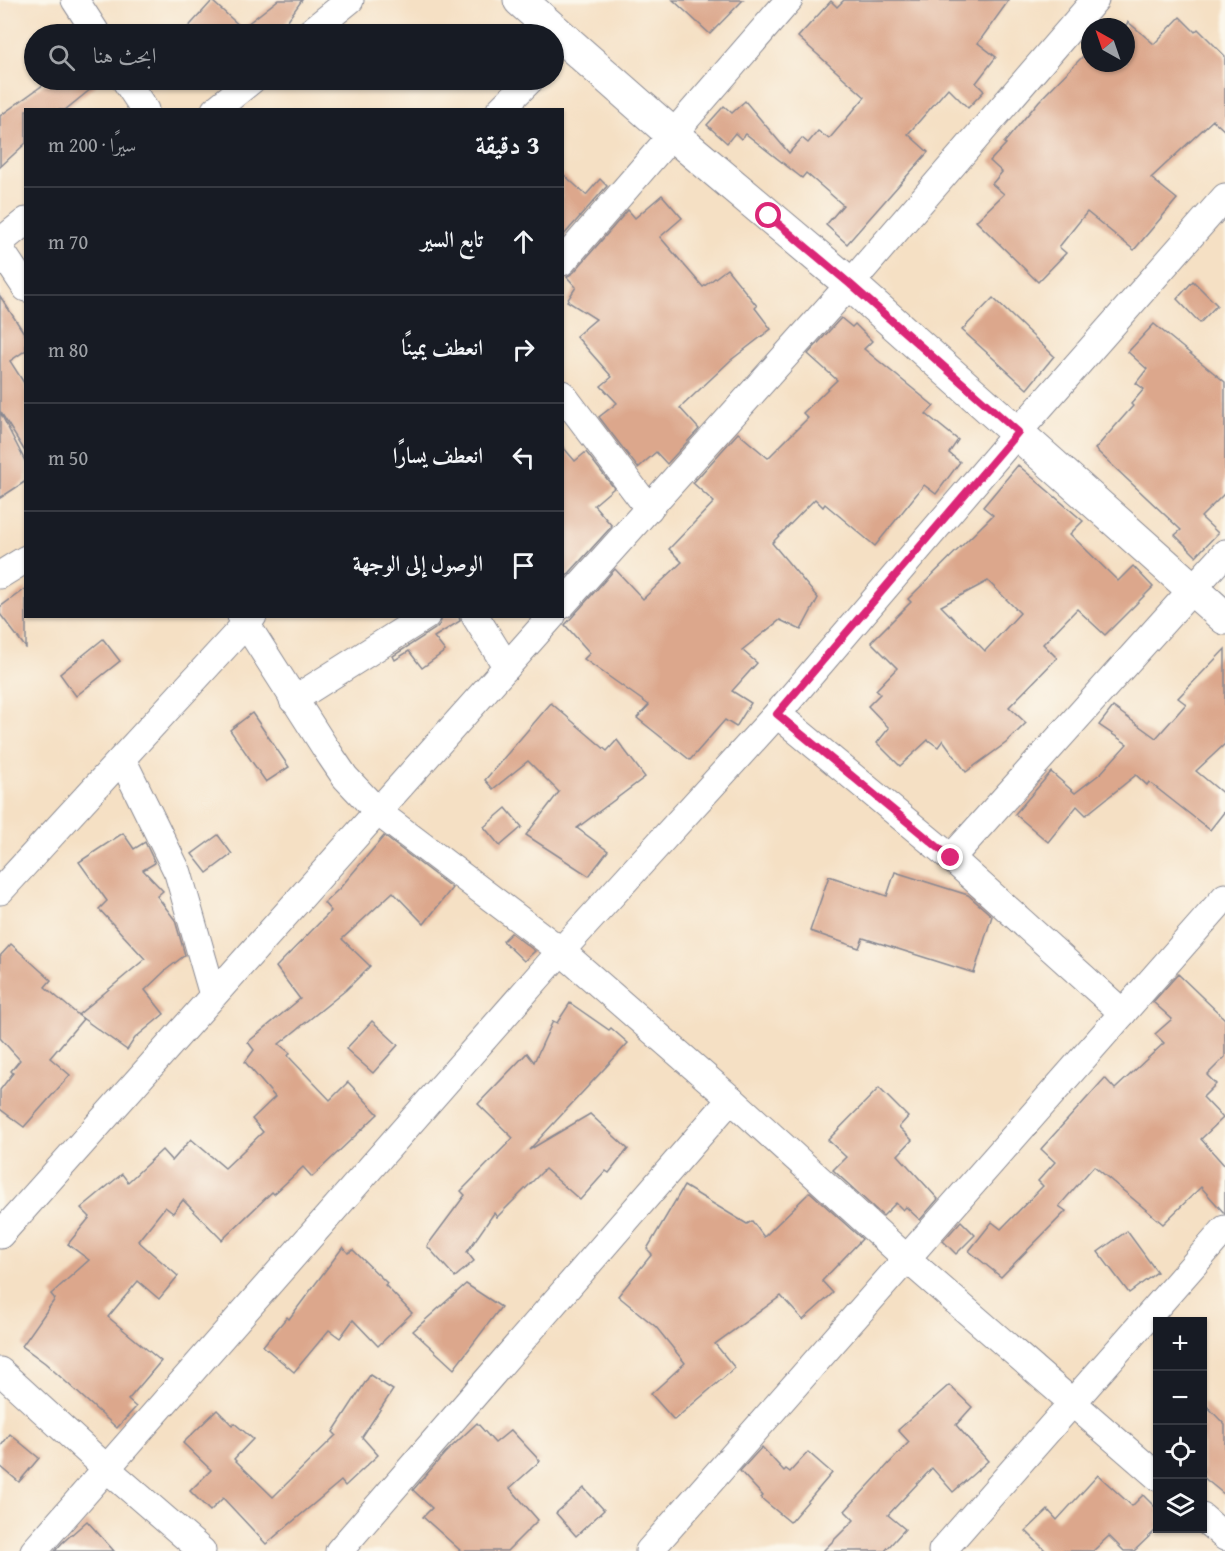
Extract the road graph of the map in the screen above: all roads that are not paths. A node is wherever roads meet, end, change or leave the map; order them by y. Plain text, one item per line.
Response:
1 (75, 0) edge
2 (350, 0) edge
3 (520, 0) edge
4 (789, 0) edge
5 (1095, 0) edge
6 (91, 24) edge
7 (320, 24) edge
8 (540, 24) edge
9 (564, 51) edge
10 (132, 90) edge
11 (240, 90) edge
12 (520, 90) edge
13 (144, 108) edge
14 (218, 108) edge
15 (502, 108) edge
16 (672, 134) junction
17 (1225, 197) edge
18 (24, 223) edge
19 (0, 242) edge
20 (0, 249) edge
21 (564, 260) edge
22 (850, 284) junction
23 (24, 285) edge
24 (564, 397) edge
25 (1018, 432) junction
26 (649, 509) junction
27 (1225, 553) edge
28 (24, 560) edge
29 (0, 575) edge
30 (1193, 589) junction
31 (564, 603) edge
32 (423, 618) edge
33 (476, 618) edge
34 (550, 618) edge
35 (1225, 618) edge
36 (247, 619) edge
37 (507, 667) junction
38 (293, 700) junction
39 (777, 714) junction
40 (122, 759) junction
41 (379, 813) junction
42 (951, 858) junction
43 (0, 891) edge
44 (1225, 897) edge
45 (561, 951) junction
46 (213, 994) junction
47 (1123, 1013) junction
48 (731, 1099) junction
49 (1225, 1229) edge
50 (0, 1235) edge
51 (906, 1258) junction
52 (0, 1371) edge
53 (1072, 1402) junction
54 (106, 1468) junction
55 (1153, 1474) edge
56 (1207, 1521) edge
57 (1225, 1537) edge
58 (34, 1551) edge
59 (202, 1551) edge
60 (339, 1551) edge
61 (649, 1551) edge
62 (942, 1551) edge

1 - 6 street
2 - 7 street
3 - 8 street
4 - 16 street
5 - 22 street
9 - 16 street
10 - 13 street
11 - 14 street
12 - 15 street
16 - 21 street
16 - 22 street
17 - 25 street
18 - 19 street
20 - 23 street
22 - 25 street
22 - 26 street
24 - 26 street
25 - 30 street
25 - 39 street
26 - 31 street
27 - 30 street
28 - 29 street
30 - 35 street
30 - 42 street
32 - 38 street
33 - 37 street
34 - 37 street
36 - 38 street
36 - 40 street
37 - 41 street
38 - 41 street
39 - 42 street
39 - 45 street
40 - 43 street
40 - 46 street
41 - 45 street
41 - 46 street
42 - 47 street
44 - 47 street
45 - 48 street
45 - 54 street
46 - 50 street
47 - 51 street
48 - 51 street
48 - 60 street
49 - 53 street
51 - 53 street
51 - 61 street
52 - 54 street
53 - 55 street
53 - 62 street
54 - 58 street
54 - 59 street
56 - 57 street

